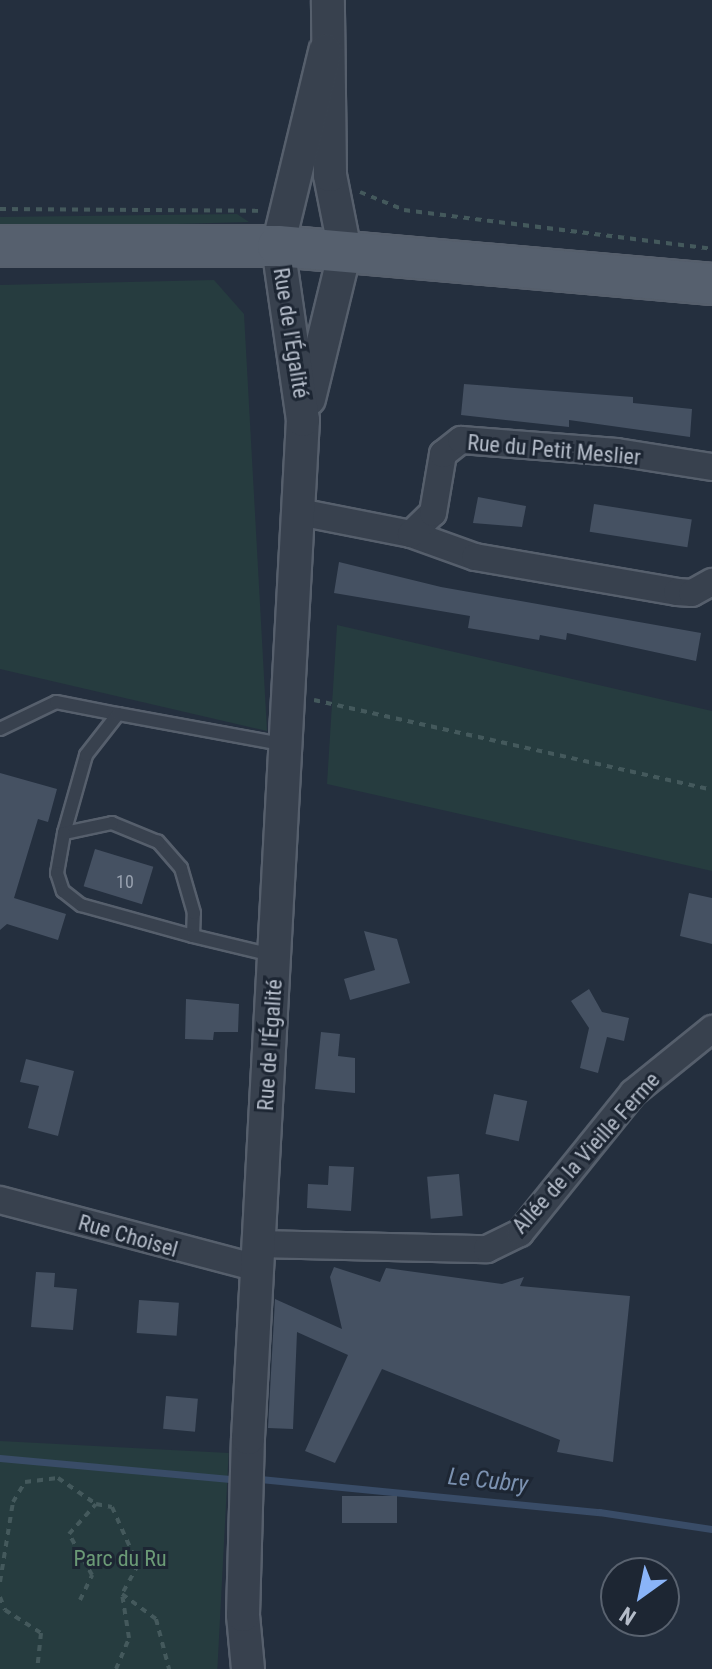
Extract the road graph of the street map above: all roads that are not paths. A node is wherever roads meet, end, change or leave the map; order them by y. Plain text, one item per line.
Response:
1 (328, 0) edge
2 (325, 51) junction
3 (280, 230) junction
4 (0, 246) edge
5 (345, 251) junction
6 (612, 271) junction
7 (712, 284) edge
8 (712, 291) edge
9 (303, 420) junction
10 (712, 467) edge
11 (299, 512) junction
12 (411, 534) junction
13 (712, 582) edge
14 (118, 714) junction
15 (0, 729) edge
16 (285, 745) junction
17 (64, 833) junction
18 (193, 936) junction
19 (275, 956) junction
20 (712, 1029) edge
21 (0, 1200) edge
22 (257, 1256) junction
23 (248, 1669) edge

1 - 2 street
2 - 3 street
2 - 5 street
3 - 4 main road
3 - 5 main road
3 - 9 street, Rue de l'Égalité
5 - 6 main road
5 - 9 street, Rue de l'Égalité
6 - 7 main road
6 - 8 main road
9 - 11 street, Rue de l'Égalité
10 - 12 street, Rue du Petit Meslier
11 - 12 street
11 - 16 street, Rue de l'Égalité
12 - 13 street
14 - 15 lane
14 - 16 lane
14 - 17 lane
16 - 19 street, Rue de l'Égalité
17 - 18 lane
17 - 18 lane
18 - 19 lane
19 - 22 street, Rue de l'Égalité
20 - 22 street, Allée de la Vieille Ferme
21 - 22 street, Rue Choisel
22 - 23 street, Rue de l'Égalité

